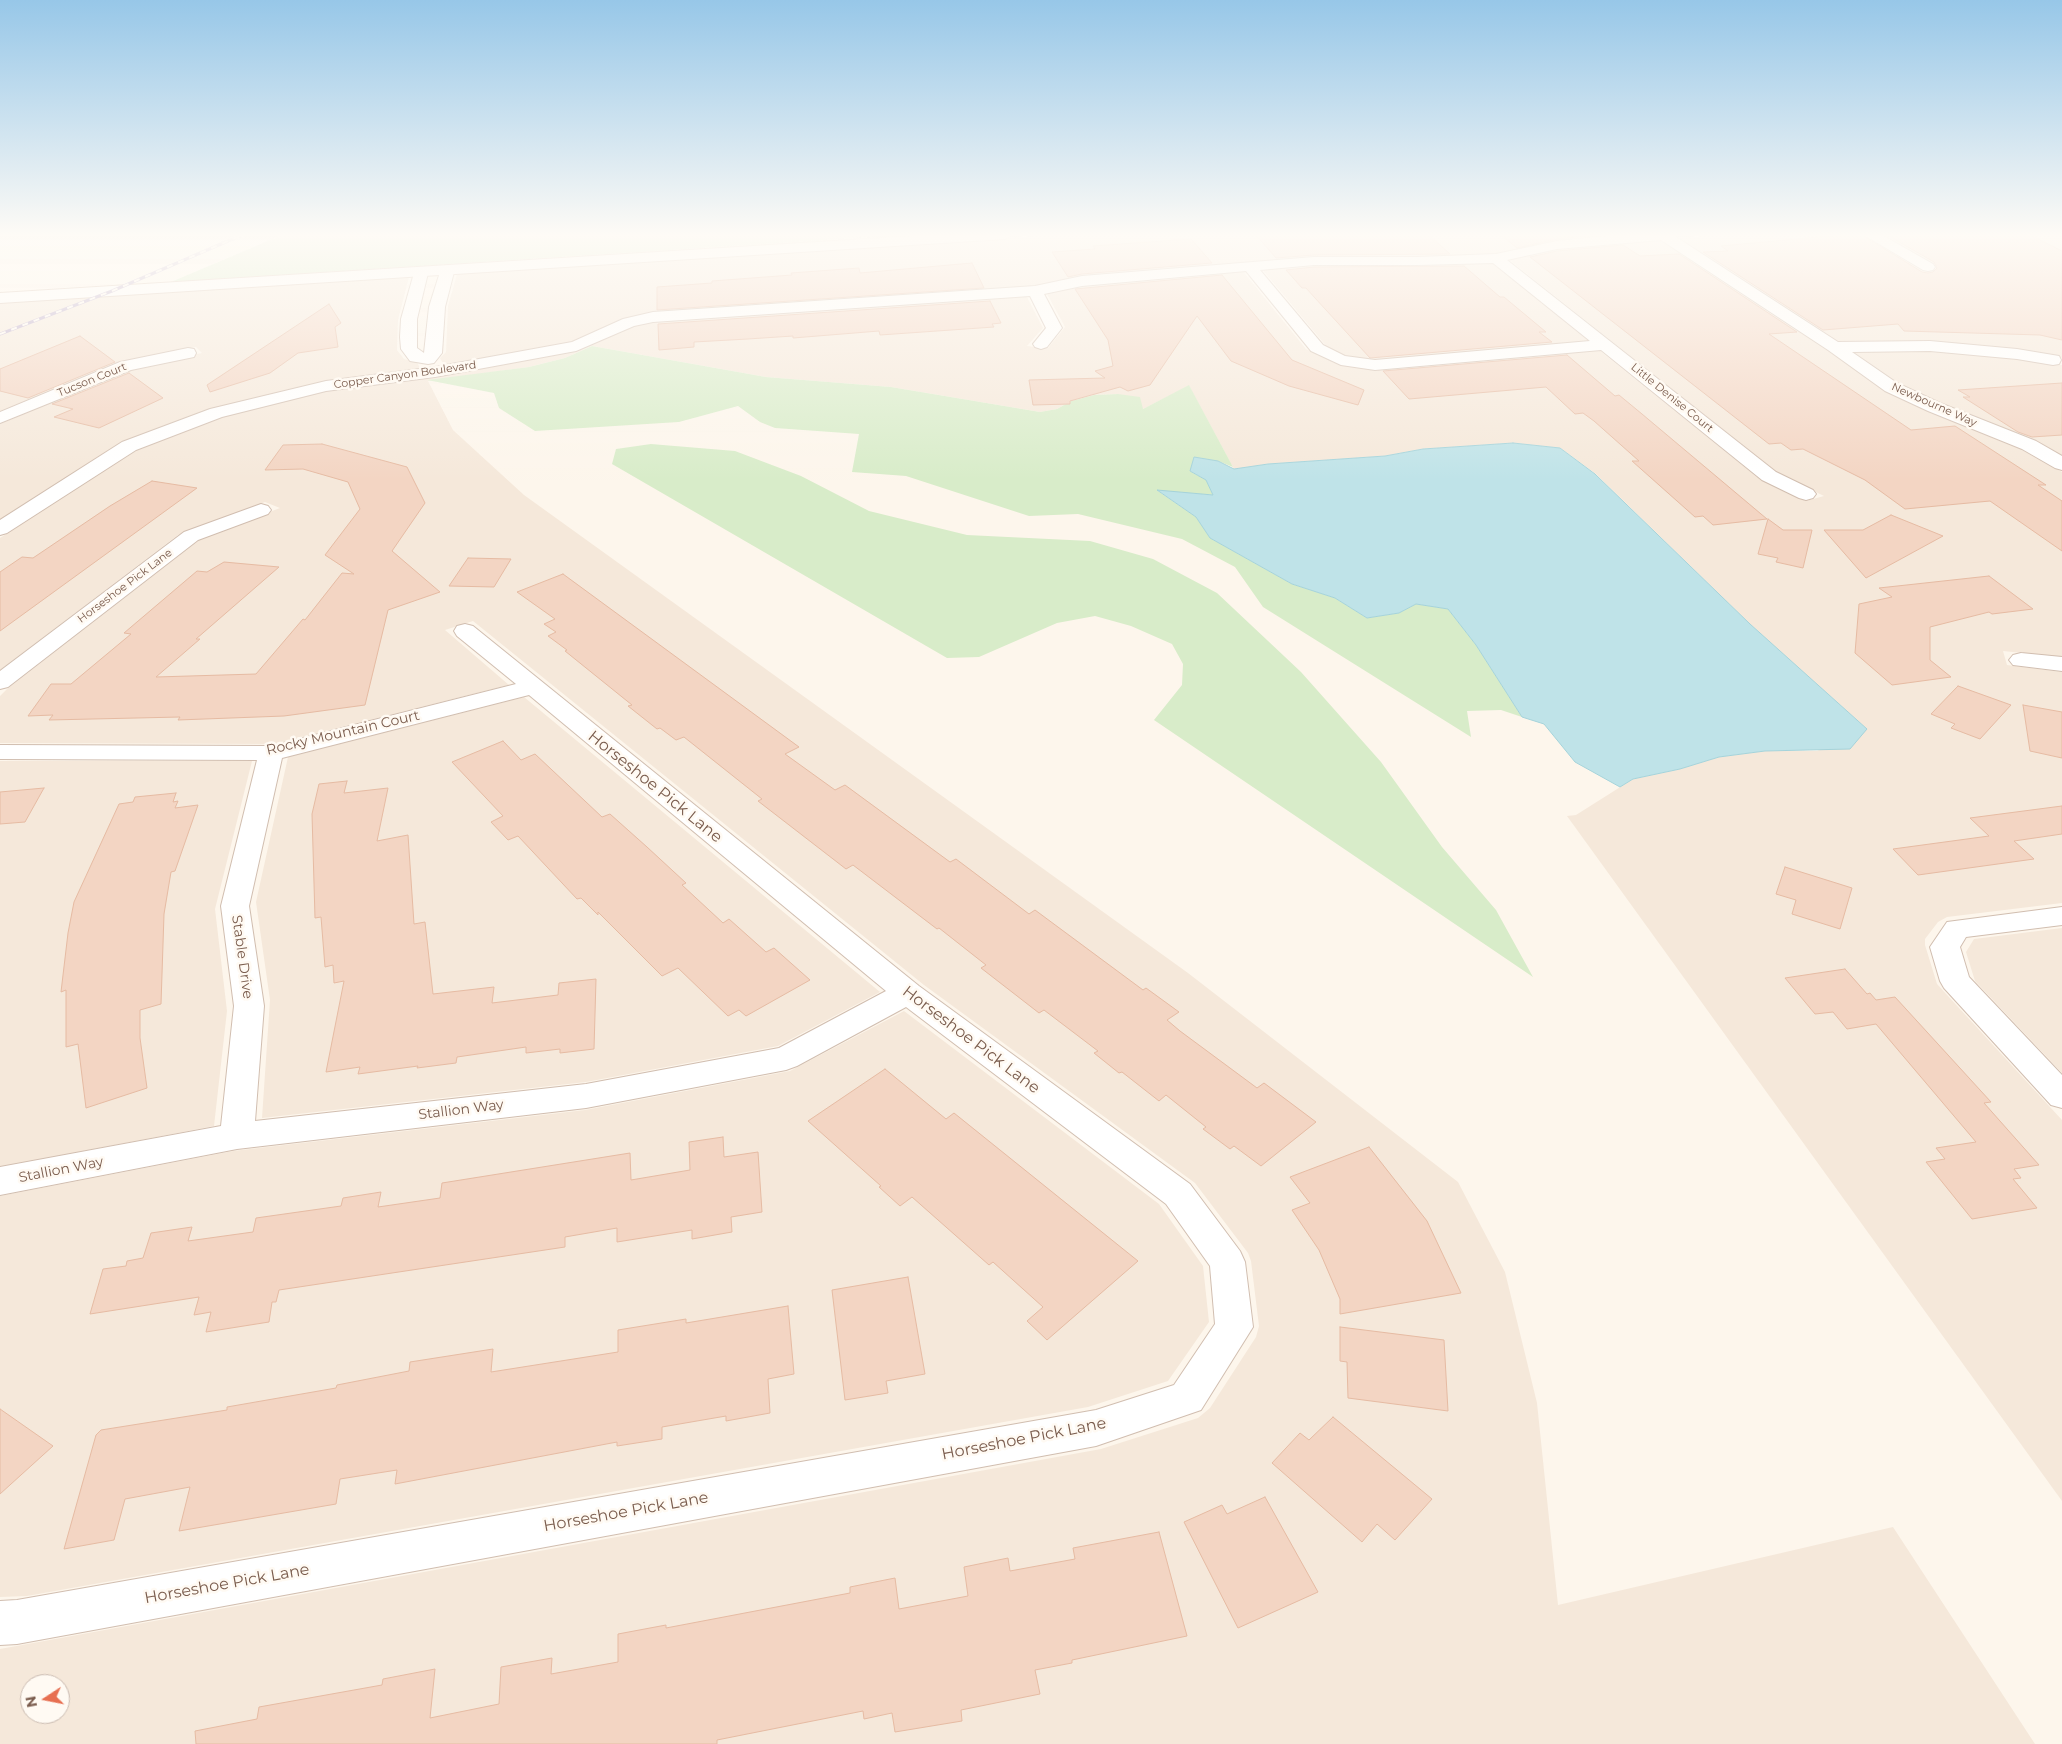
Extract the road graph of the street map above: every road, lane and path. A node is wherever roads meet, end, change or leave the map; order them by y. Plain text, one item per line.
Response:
1 (409, 316) edge
2 (436, 316) edge
3 (662, 316) edge
4 (1048, 316) edge
5 (1291, 316) edge
6 (1569, 316) edge
7 (1787, 316) edge
8 (1041, 344) dead end
9 (1605, 345) junction
10 (1834, 347) junction
11 (188, 353) dead end
12 (2053, 360) dead end
13 (431, 365) junction
14 (0, 418) edge
15 (2062, 464) edge
16 (1806, 494) dead end
17 (261, 510) dead end
18 (0, 529) edge
19 (465, 631) dead end
20 (2021, 660) dead end
21 (2062, 664) edge
22 (0, 682) edge
23 (532, 687) junction
24 (0, 752) edge
25 (272, 753) junction
26 (2062, 916) edge
27 (908, 993) junction
28 (2062, 1096) edge
29 (237, 1136) junction
30 (0, 1181) edge
31 (0, 1623) edge

1 - 13 street
2 - 13 street
3 - 13 street, Copper Canyon Boulevard
4 - 8 street
5 - 9 street
6 - 9 street, Little Denise Court
7 - 10 street, Newbourne Way
9 - 16 street, Little Denise Court
10 - 12 street
10 - 15 street, Newbourne Way
11 - 14 street, Tucson Court
13 - 18 street, Copper Canyon Boulevard
17 - 22 street, Horseshoe Pick Lane
19 - 23 street, Horseshoe Pick Lane
20 - 21 street
23 - 25 street, Rocky Mountain Court
23 - 27 street, Horseshoe Pick Lane
24 - 25 street, Rocky Mountain Court
25 - 29 street, Stable Drive
26 - 28 street
27 - 29 street, Stallion Way
27 - 31 street, Horseshoe Pick Lane
29 - 30 street, Stallion Way

